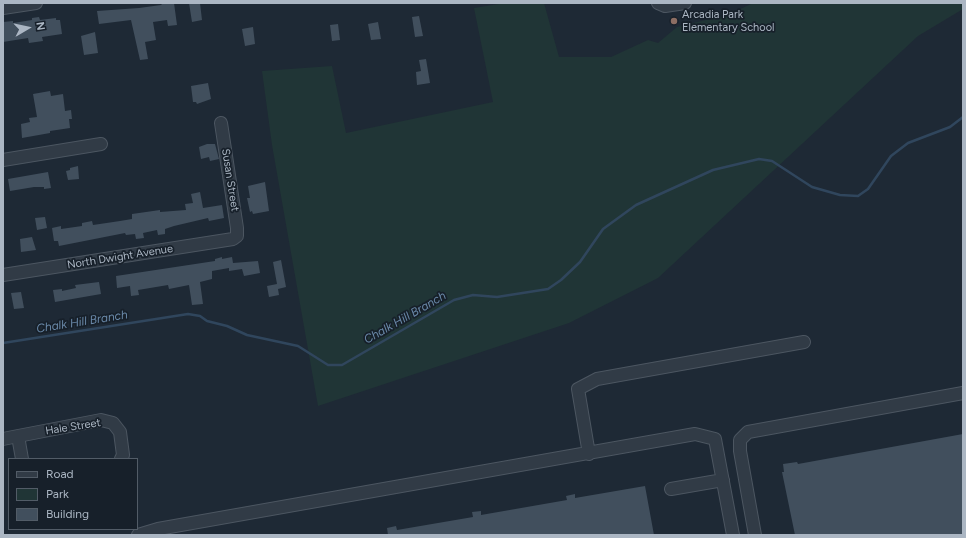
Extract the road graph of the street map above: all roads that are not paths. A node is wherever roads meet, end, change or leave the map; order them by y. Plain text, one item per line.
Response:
1 (36, 3) edge
2 (658, 3) edge
3 (683, 3) edge
4 (3, 8) edge
5 (221, 123) dead end
6 (101, 144) dead end
7 (3, 160) edge
8 (237, 236) joint
9 (3, 275) edge
10 (804, 342) dead end
11 (963, 393) edge
12 (18, 436) junction
13 (3, 439) edge
14 (589, 454) junction
15 (22, 458) edge
16 (122, 458) edge
17 (723, 480) junction
18 (671, 489) dead end
19 (138, 535) edge
20 (733, 535) edge
21 (755, 535) edge

1 - 4 street
2 - 3 street
5 - 8 street, Susan Street
6 - 7 street
8 - 9 street, North Dwight Avenue
10 - 14 street
11 - 21 street
12 - 13 street, Hale Street
12 - 15 street
12 - 16 street, Hale Street
14 - 17 street
14 - 19 street
17 - 18 street
17 - 20 street

